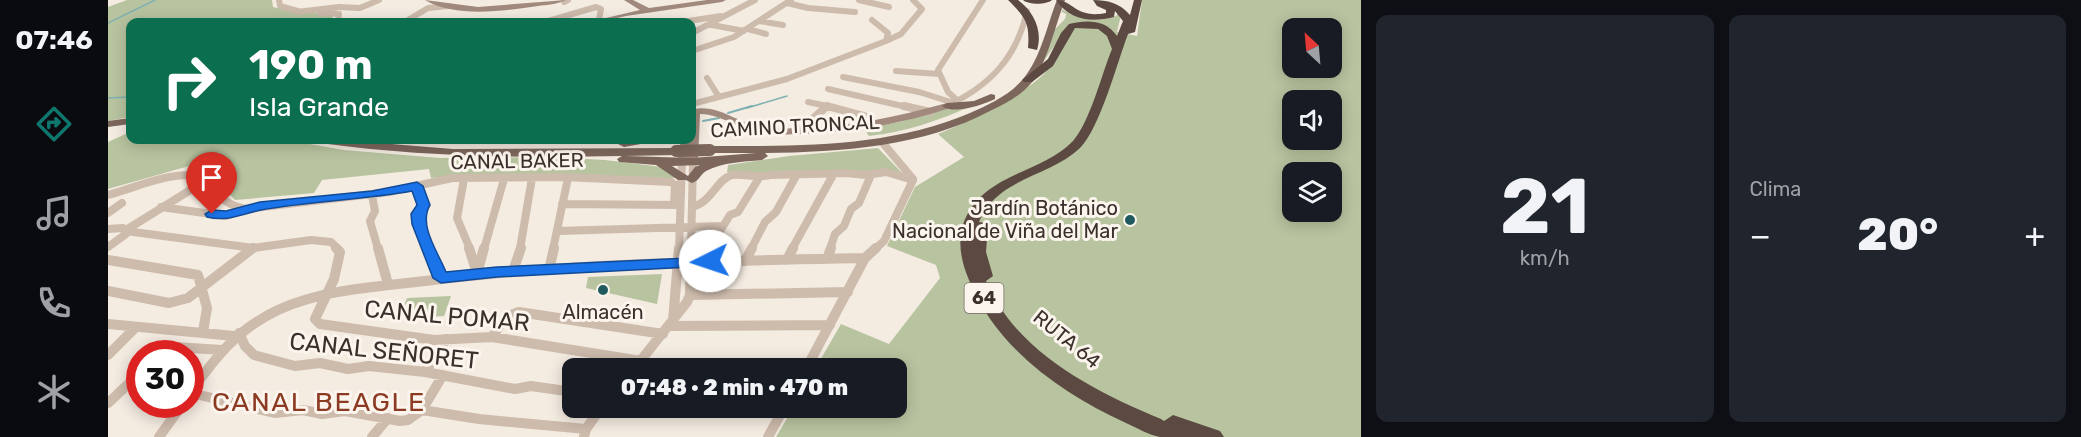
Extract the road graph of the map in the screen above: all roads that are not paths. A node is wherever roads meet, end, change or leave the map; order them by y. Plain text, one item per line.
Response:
1 (279, 0) edge
2 (379, 0) edge
3 (429, 0) edge
4 (628, 0) edge
5 (722, 0) edge
6 (755, 0) edge
7 (859, 0) edge
8 (913, 0) edge
9 (983, 0) edge
10 (1012, 0) edge
11 (1027, 0) edge
12 (1048, 0) edge
13 (1053, 0) edge
14 (1061, 0) edge
15 (1089, 0) edge
16 (1097, 0) edge
17 (1106, 0) edge
18 (1138, 0) edge
19 (565, 1) edge
20 (789, 1) edge
21 (329, 2) dead end
22 (339, 6) junction
23 (448, 6) junction
24 (890, 7) dead end
25 (648, 11) junction
26 (297, 12) junction
27 (855, 12) dead end
28 (733, 13) junction
29 (1026, 16) junction
30 (339, 18) edge
31 (411, 18) edge
32 (559, 18) edge
33 (597, 18) edge
34 (612, 18) edge
35 (872, 20) dead end
36 (759, 21) junction
37 (1134, 21) junction
38 (696, 22) edge
39 (711, 25) junction
40 (783, 26) dead end
41 (746, 30) junction
42 (696, 31) edge
43 (766, 34) dead end
44 (886, 41) junction
45 (1033, 48) junction
46 (1117, 49) junction
47 (696, 50) edge
48 (896, 71) dead end
49 (939, 74) junction
50 (843, 77) dead end
51 (1025, 77) junction
52 (707, 78) dead end
53 (828, 89) dead end
54 (719, 97) junction
55 (808, 102) dead end
56 (953, 103) junction
57 (827, 106) junction
58 (696, 108) edge
59 (696, 109) edge
60 (930, 112) junction
61 (864, 116) dead end
62 (126, 124) edge
63 (108, 126) edge
64 (796, 131) junction
65 (882, 142) junction
66 (356, 144) edge
67 (404, 144) edge
68 (616, 144) edge
69 (689, 144) edge
70 (862, 144) junction
71 (679, 145) edge
72 (710, 147) junction
73 (546, 148) junction
74 (570, 152) junction
75 (730, 161) junction
76 (687, 162) junction
77 (657, 163) junction
78 (833, 175) junction
79 (871, 175) junction
80 (796, 176) junction
81 (464, 178) junction
82 (504, 178) junction
83 (532, 178) junction
84 (568, 178) junction
85 (687, 178) junction
86 (759, 178) junction
87 (914, 180) junction
88 (417, 186) junction
89 (192, 189) dead end
90 (108, 195) edge
91 (372, 195) junction
92 (122, 203) dead end
93 (562, 204) junction
94 (678, 205) junction
95 (162, 207) junction
96 (692, 207) junction
97 (245, 209) junction
98 (108, 213) edge
99 (723, 226) junction
100 (691, 228) junction
101 (108, 229) edge
102 (680, 229) junction
103 (126, 231) junction
104 (558, 231) junction
105 (108, 247) edge
106 (253, 248) junction
107 (865, 258) junction
108 (828, 259) junction
109 (108, 260) edge
110 (787, 260) junction
111 (710, 261) junction
112 (745, 261) junction
113 (691, 262) junction
114 (678, 264) junction
115 (549, 270) junction
116 (513, 271) junction
117 (477, 273) junction
118 (441, 278) junction
119 (388, 284) junction
120 (202, 286) junction
121 (110, 292) edge
122 (848, 292) junction
123 (329, 293) junction
124 (690, 295) junction
125 (108, 324) edge
126 (830, 325) junction
127 (136, 327) junction
128 (668, 327) junction
129 (203, 332) junction
130 (237, 335) junction
131 (492, 337) junction
132 (446, 339) junction
133 (204, 348) edge
134 (222, 350) junction
135 (108, 355) edge
136 (602, 358) edge
137 (644, 358) edge
138 (812, 358) edge
139 (425, 372) junction
140 (204, 375) edge
141 (443, 375) junction
142 (126, 386) edge
143 (562, 390) edge
144 (204, 396) edge
145 (108, 403) edge
146 (422, 410) junction
147 (173, 418) edge
148 (388, 418) junction
149 (595, 418) edge
150 (778, 418) edge
151 (585, 433) edge
152 (159, 437) edge
153 (372, 437) edge
154 (768, 437) edge
155 (1184, 437) edge
156 (1213, 437) edge

1 - 26 street
2 - 22 street
3 - 23 street
4 - 25 street
5 - 25 street
6 - 28 street
7 - 24 street
8 - 44 street
9 - 49 street
10 - 29 highway
11 - 12 highway
13 - 45 main road, CAMINO TRONCAL
14 - 15 highway
14 - 51 main road, CAMINO TRONCAL
16 - 46 highway, RUTA 64 / 64
17 - 37 highway
18 - 37 highway, RUTA 64
19 - 23 street
20 - 27 street
20 - 36 street
21 - 22 street
22 - 26 street
23 - 31 street
25 - 34 street
26 - 30 street
28 - 38 street
28 - 39 street
29 - 45 highway
29 - 56 street
32 - 33 street
35 - 44 street
36 - 40 street
36 - 41 street
37 - 156 highway, RUTA 64 / 64
39 - 41 street
39 - 42 street
41 - 43 street
41 - 47 street
44 - 54 street
45 - 51 main road, CAMINO TRONCAL
46 - 51 highway
46 - 155 highway, RUTA 64 / 64
48 - 49 street
49 - 56 street
50 - 56 street
51 - 56 main road
51 - 65 main road, CAMINO TRONCAL
51 - 72 main road, CAMINO TRONCAL
52 - 54 street
53 - 60 street
54 - 58 street
55 - 57 street
56 - 60 street
57 - 61 street
57 - 64 street
59 - 64 street
60 - 64 street
62 - 63 main road
65 - 70 main road, CAMINO TRONCAL
65 - 87 street
66 - 74 main road, CAMINO TRONCAL
67 - 73 main road, CAMINO TRONCAL
68 - 73 main road
69 - 76 street
70 - 72 main road, CAMINO TRONCAL
70 - 75 main road
71 - 72 main road, CAMINO TRONCAL, bridge
71 - 73 main road, CAMINO TRONCAL
71 - 74 main road, CAMINO TRONCAL
71 - 76 street
74 - 77 main road
75 - 76 main road
75 - 85 main road
76 - 77 main road
76 - 85 street
77 - 85 main road
78 - 79 street
78 - 80 street
78 - 110 street
79 - 87 street
79 - 108 street
80 - 86 street
80 - 112 street
81 - 82 street, CANAL BAKER
81 - 88 street, CANAL BAKER
81 - 117 street
82 - 83 street, CANAL BAKER
82 - 117 street
83 - 84 street, CANAL BAKER
83 - 116 street
84 - 93 street
84 - 94 street, CANAL BAKER
85 - 94 street
85 - 96 street
86 - 96 street
86 - 99 street
87 - 107 street
88 - 91 street, CANAL BAKER
88 - 118 street
89 - 95 street
90 - 97 street
91 - 97 street, CANAL BAKER
91 - 119 street
92 - 98 street
93 - 94 street
93 - 104 street
94 - 102 street
95 - 97 street
95 - 103 street
96 - 100 street
99 - 100 street
99 - 111 street
100 - 102 street
100 - 113 street
101 - 103 street
102 - 104 street
102 - 114 street
103 - 105 street
103 - 106 street
104 - 115 street
106 - 120 street
106 - 123 street
107 - 108 street
107 - 122 street
108 - 110 street
109 - 120 street
110 - 112 street
111 - 112 street
111 - 113 street
113 - 114 street
113 - 124 street
114 - 115 street
114 - 128 street
115 - 116 street
116 - 117 street
117 - 118 street
118 - 119 street
119 - 123 street
120 - 121 street
120 - 129 street
122 - 124 street
122 - 126 street
123 - 130 street
123 - 132 street, CANAL POMAR
124 - 128 street
125 - 127 street
126 - 128 street
126 - 138 street
127 - 129 street
127 - 135 street
128 - 131 street
128 - 137 street
129 - 130 street
130 - 134 street
130 - 139 street, CANAL SEÑORET
131 - 132 street, CANAL POMAR
131 - 136 street, CANAL POMAR
132 - 139 street
133 - 134 street
134 - 140 street
139 - 141 street, CANAL SEÑORET
141 - 143 street, CANAL SEÑORET
141 - 146 street
142 - 145 street
144 - 148 street
146 - 148 street
146 - 151 street
147 - 152 street
148 - 153 street
149 - 151 street
150 - 154 street

